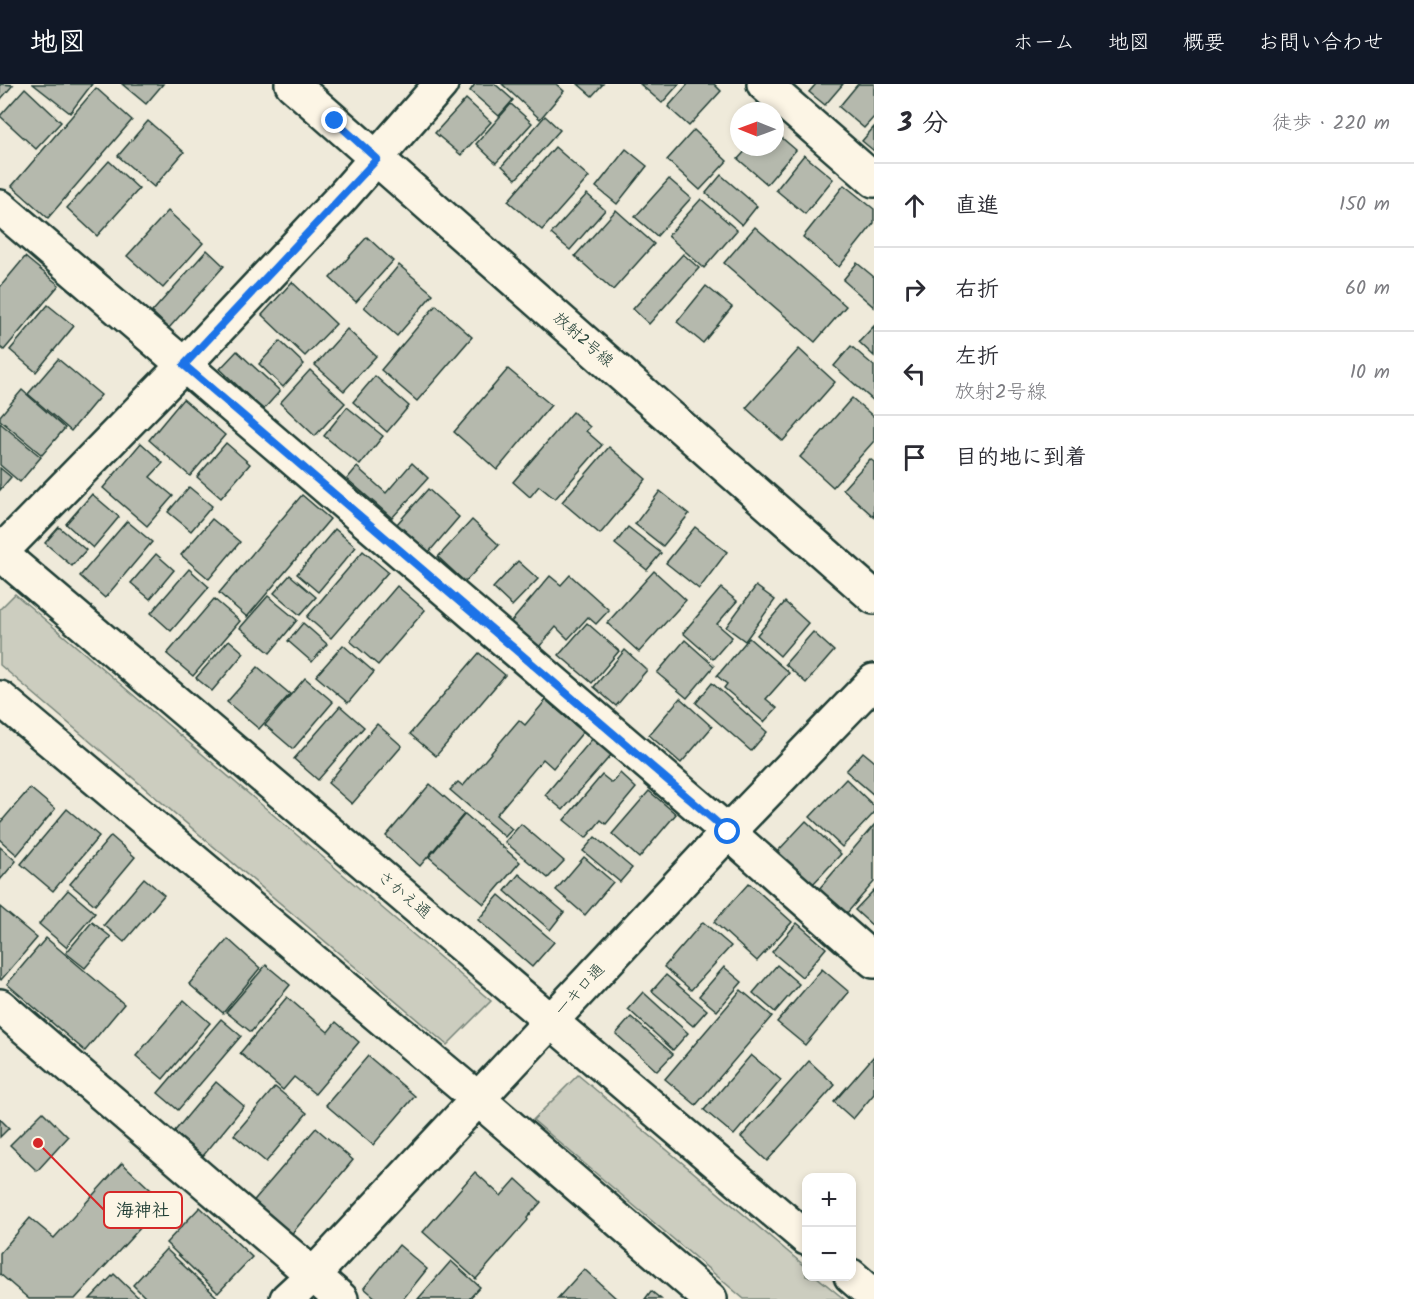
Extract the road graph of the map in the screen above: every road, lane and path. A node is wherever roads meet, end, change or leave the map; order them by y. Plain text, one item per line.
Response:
1 (292, 84) edge
2 (441, 84) edge
3 (764, 84) edge
4 (377, 159) junction
5 (874, 180) edge
6 (0, 207) edge
7 (184, 365) junction
8 (0, 553) edge
9 (874, 597) edge
10 (874, 681) edge
11 (0, 698) edge
12 (728, 832) junction
13 (874, 961) edge
14 (0, 1006) edge
15 (552, 1020) junction
16 (478, 1099) junction
17 (802, 1234) edge
18 (313, 1275) junction
19 (856, 1280) edge
20 (874, 1296) edge
21 (287, 1299) edge
22 (341, 1299) edge
23 (710, 1299) edge

1 - 4 street, 放射2号線
2 - 4 street
3 - 5 street
4 - 7 street
4 - 9 street, 放射2号線
6 - 7 street
7 - 8 street
7 - 12 street
8 - 15 street, さかえ通
10 - 12 street, 一キロ通
11 - 16 street
12 - 13 street
12 - 15 street, 一キロ通
14 - 18 street
15 - 16 street, 一キロ通
15 - 17 street, さかえ通
16 - 18 street, 一キロ通
16 - 23 street
18 - 21 street, 一キロ通
18 - 22 street
19 - 20 street

